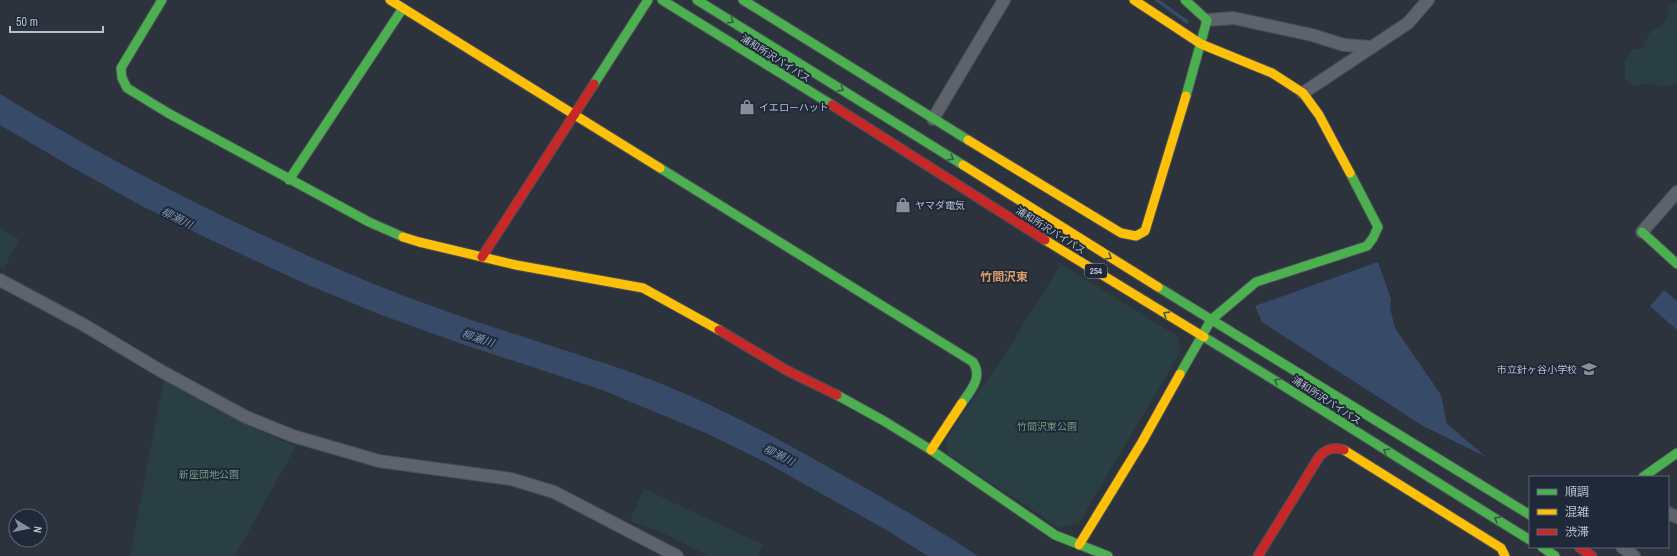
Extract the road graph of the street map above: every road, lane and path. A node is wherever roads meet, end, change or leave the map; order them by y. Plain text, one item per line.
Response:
1 (390, 0) edge
2 (648, 0) edge
3 (662, 0) edge
4 (698, 0) edge
5 (742, 0) edge
6 (1004, 0) edge
7 (1134, 0) edge
8 (1185, 0) edge
9 (1428, 0) edge
10 (161, 1) edge
11 (403, 8) junction
12 (1207, 20) junction
13 (1201, 44) junction
14 (1371, 47) junction
15 (1303, 93) junction
16 (575, 114) junction
17 (933, 119) junction
18 (289, 180) junction
19 (1677, 192) edge
20 (1642, 232) joint
21 (482, 257) junction
22 (1677, 264) edge
23 (0, 280) edge
24 (1211, 320) junction
25 (1203, 337) junction
26 (931, 450) junction
27 (1677, 453) edge
28 (1644, 476) edge
29 (1529, 514) edge
30 (1529, 539) edge
31 (1079, 545) junction
32 (1580, 548) edge
33 (1623, 548) edge
34 (1543, 550) edge
35 (677, 556) edge
36 (1108, 556) edge
37 (1258, 556) edge
38 (1505, 556) edge
39 (1555, 556) edge
40 (1592, 556) edge
41 (1634, 556) edge

1 - 11 main road
2 - 16 main road
25 -> 3 main road, 浦和所沢バイパス / 254
4 -> 24 main road, 浦和所沢バイパス / 254
5 - 17 main road
6 - 17 street
7 - 13 main road
8 - 12 main road
9 - 14 street
10 - 18 main road
11 - 16 main road
11 - 18 main road
12 - 13 main road
12 - 14 street
13 - 15 main road
13 - 17 main road
14 - 15 street
15 - 24 main road
16 - 21 main road
16 - 26 main road
18 - 21 main road
19 - 20 street
20 - 22 main road
21 - 26 main road
23 - 35 street
24 - 25 main road
24 - 29 main road, 浦和所沢バイパス / 254
30 -> 25 main road, 浦和所沢バイパス / 254
25 - 31 main road
26 - 31 main road
27 - 28 main road
31 - 36 main road
32 - 40 main road
33 - 41 street
34 - 39 main road
37 - 38 main road

